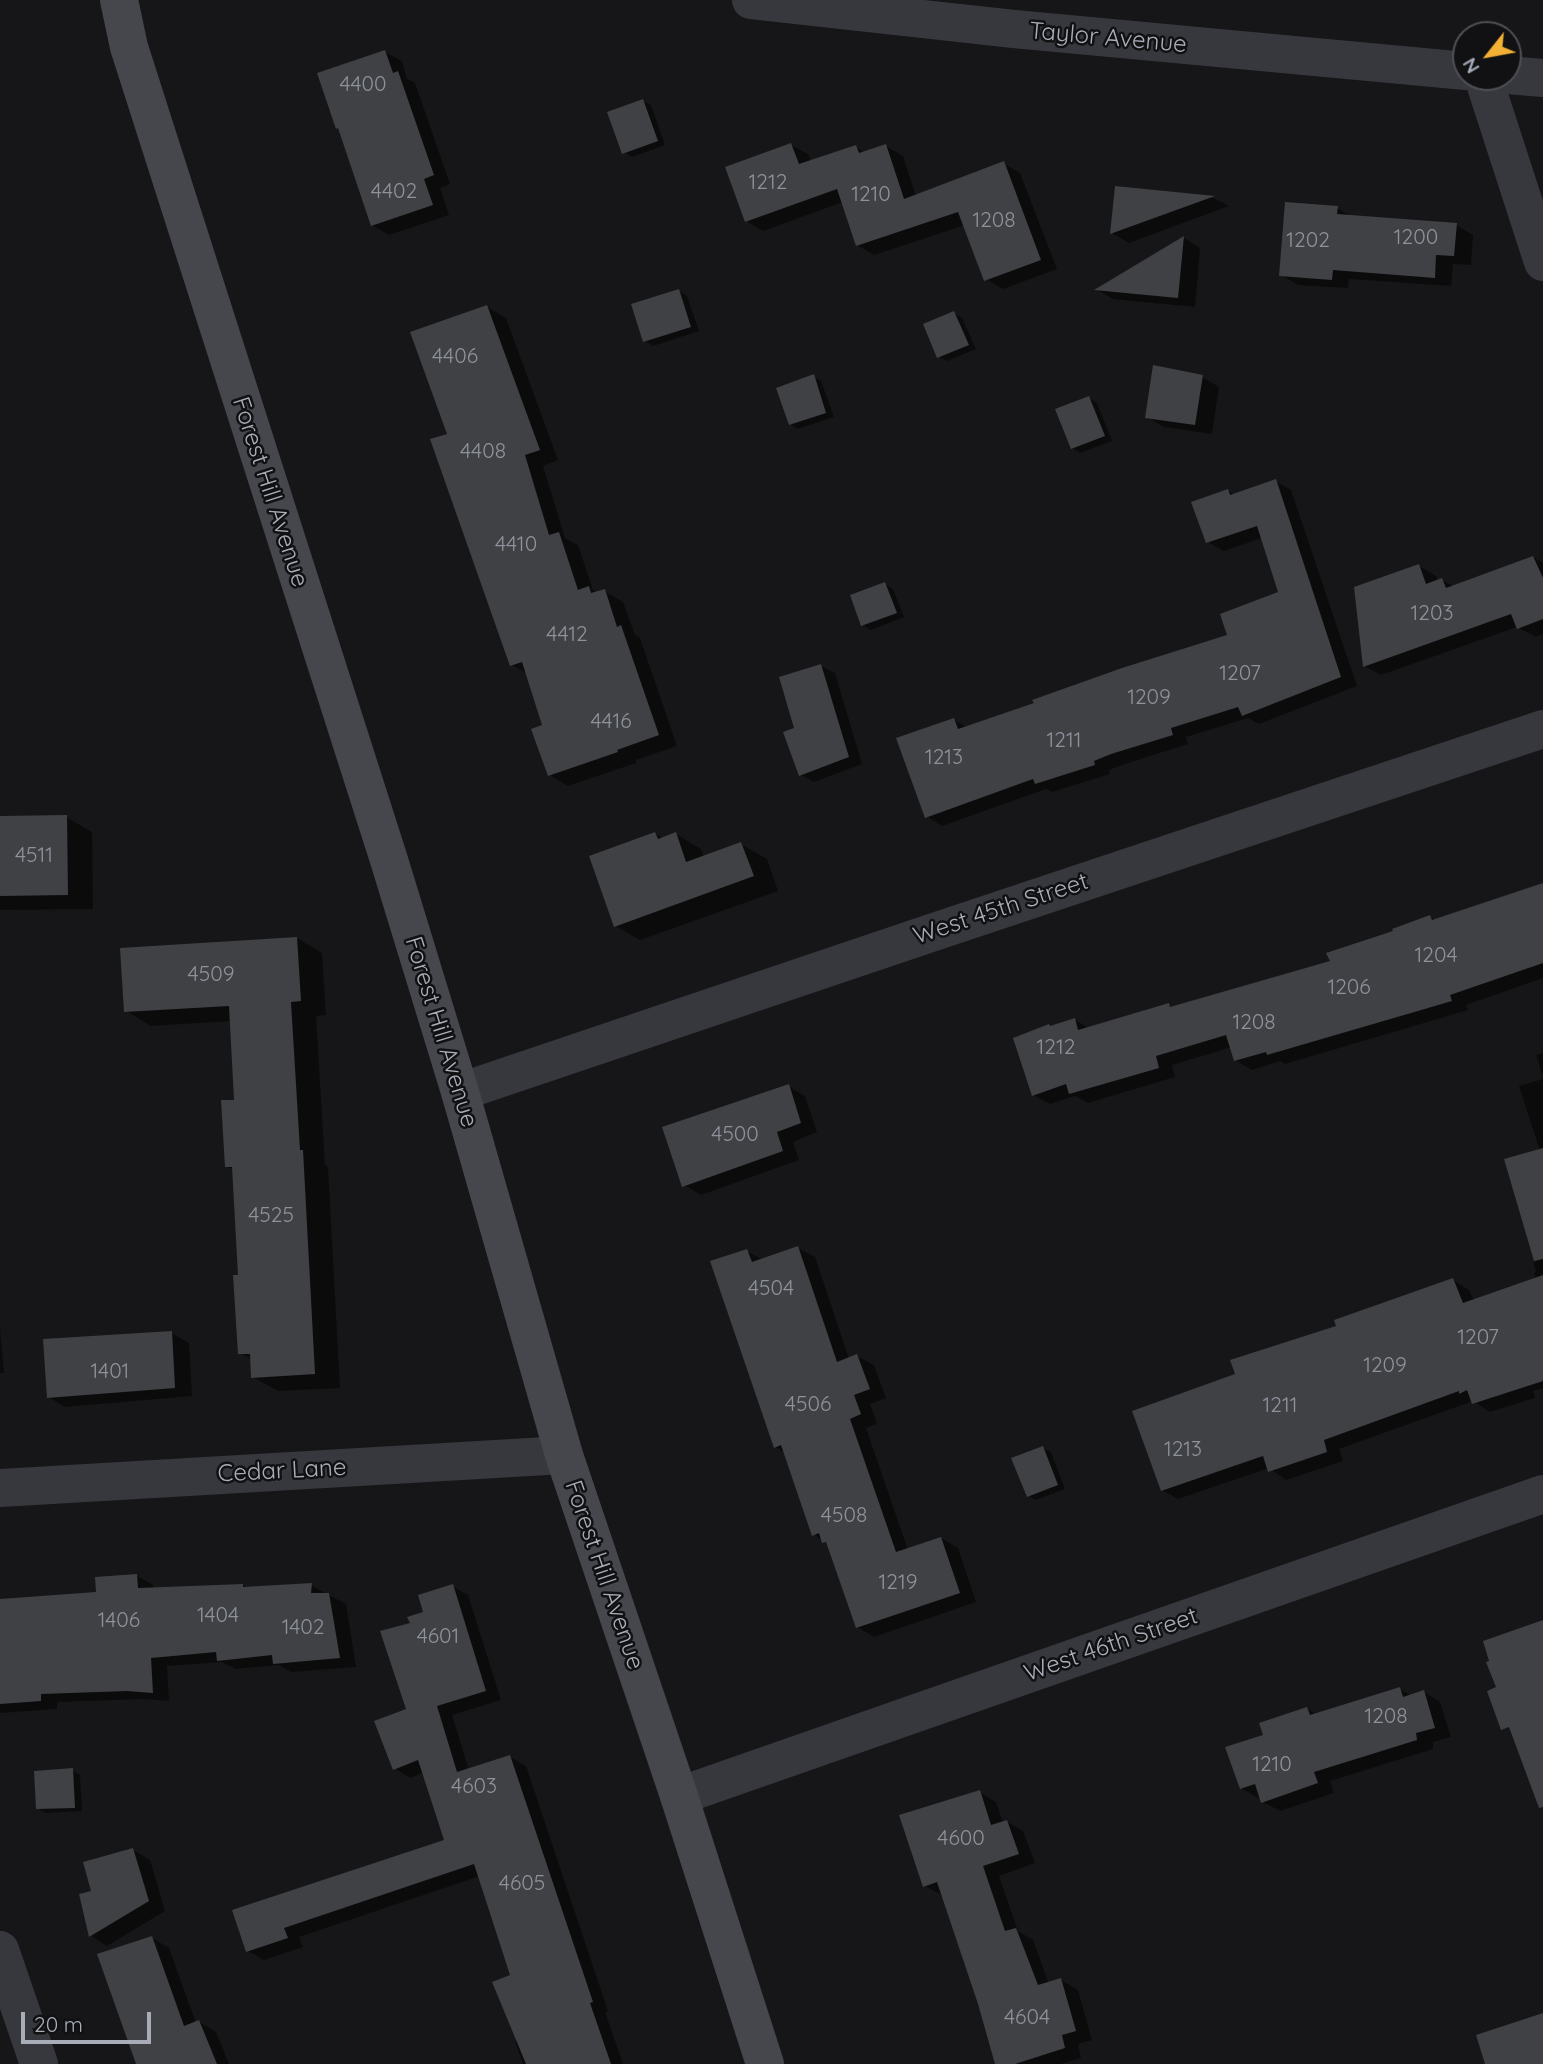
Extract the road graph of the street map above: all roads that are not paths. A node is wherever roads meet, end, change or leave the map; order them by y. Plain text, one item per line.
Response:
1 (118, 0) edge
2 (751, 0) edge
3 (1452, 70) edge
4 (1522, 76) edge
5 (1543, 78) edge
6 (1488, 91) edge
7 (1543, 262) edge
8 (1543, 729) edge
9 (460, 1093) junction
10 (564, 1455) junction
11 (0, 1488) edge
12 (1543, 1494) edge
13 (679, 1796) junction
14 (0, 1950) edge
15 (39, 2064) edge
16 (765, 2064) edge

1 - 9 main road, Forest Hill Avenue
2 - 3 street, Taylor Avenue
4 - 5 street
6 - 7 street
8 - 9 street, West 45th Street
9 - 10 main road, Forest Hill Avenue
10 - 11 street, Cedar Lane
10 - 13 main road, Forest Hill Avenue
12 - 13 street, West 46th Street
13 - 16 main road, Forest Hill Avenue
14 - 15 street

